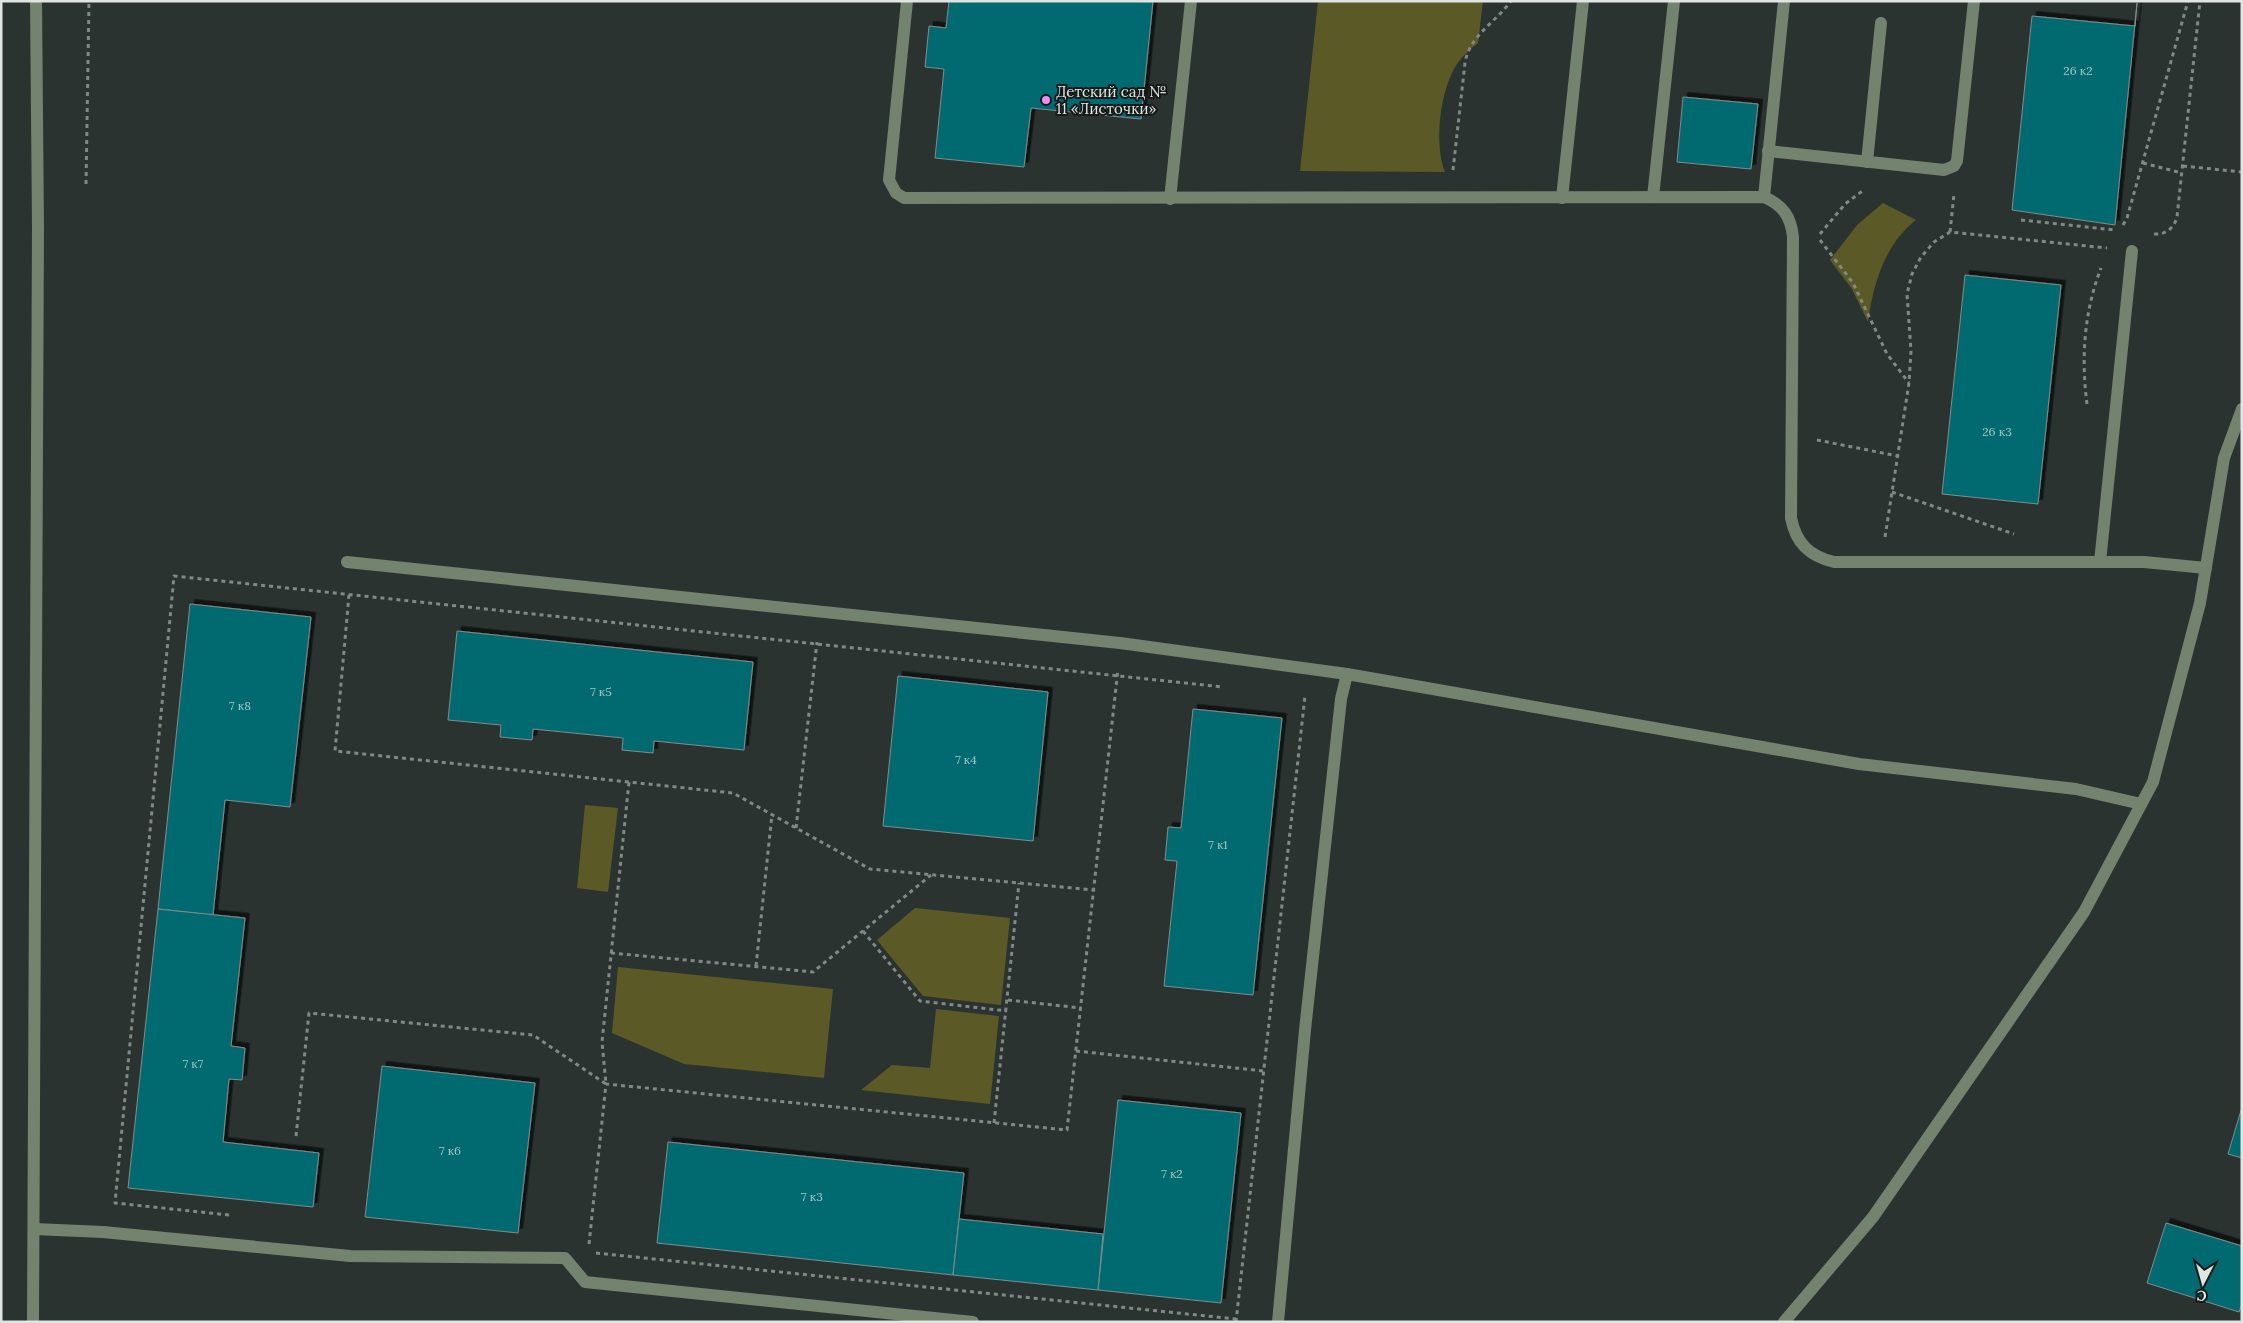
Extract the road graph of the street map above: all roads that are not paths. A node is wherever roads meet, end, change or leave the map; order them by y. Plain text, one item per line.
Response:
1 (36, 1) edge
2 (907, 1) edge
3 (1191, 1) edge
4 (1583, 1) edge
5 (1674, 1) edge
6 (1784, 1) edge
7 (1974, 1) edge
8 (1881, 23) dead end
9 (1768, 152) junction
10 (1867, 162) junction
11 (1654, 197) junction
12 (1764, 197) junction
13 (1562, 198) junction
14 (1170, 199) junction
15 (2132, 251) dead end
16 (2242, 409) edge
17 (347, 562) dead end
18 (2100, 562) junction
19 (2206, 568) junction
20 (1347, 674) junction
21 (2141, 804) junction
22 (34, 1229) junction
23 (33, 1322) edge
24 (973, 1322) edge
25 (1278, 1322) edge
26 (1784, 1322) edge

1 - 22 street
2 - 14 street
3 - 14 street
4 - 13 street
5 - 11 street
6 - 9 street
7 - 10 street
8 - 10 street
9 - 10 street
9 - 12 street
11 - 12 street
11 - 13 street
12 - 18 street
13 - 14 street
15 - 18 street
16 - 19 street
17 - 20 street
18 - 19 street
19 - 21 street
20 - 21 street
20 - 25 street
21 - 26 street
22 - 23 street
22 - 24 street

